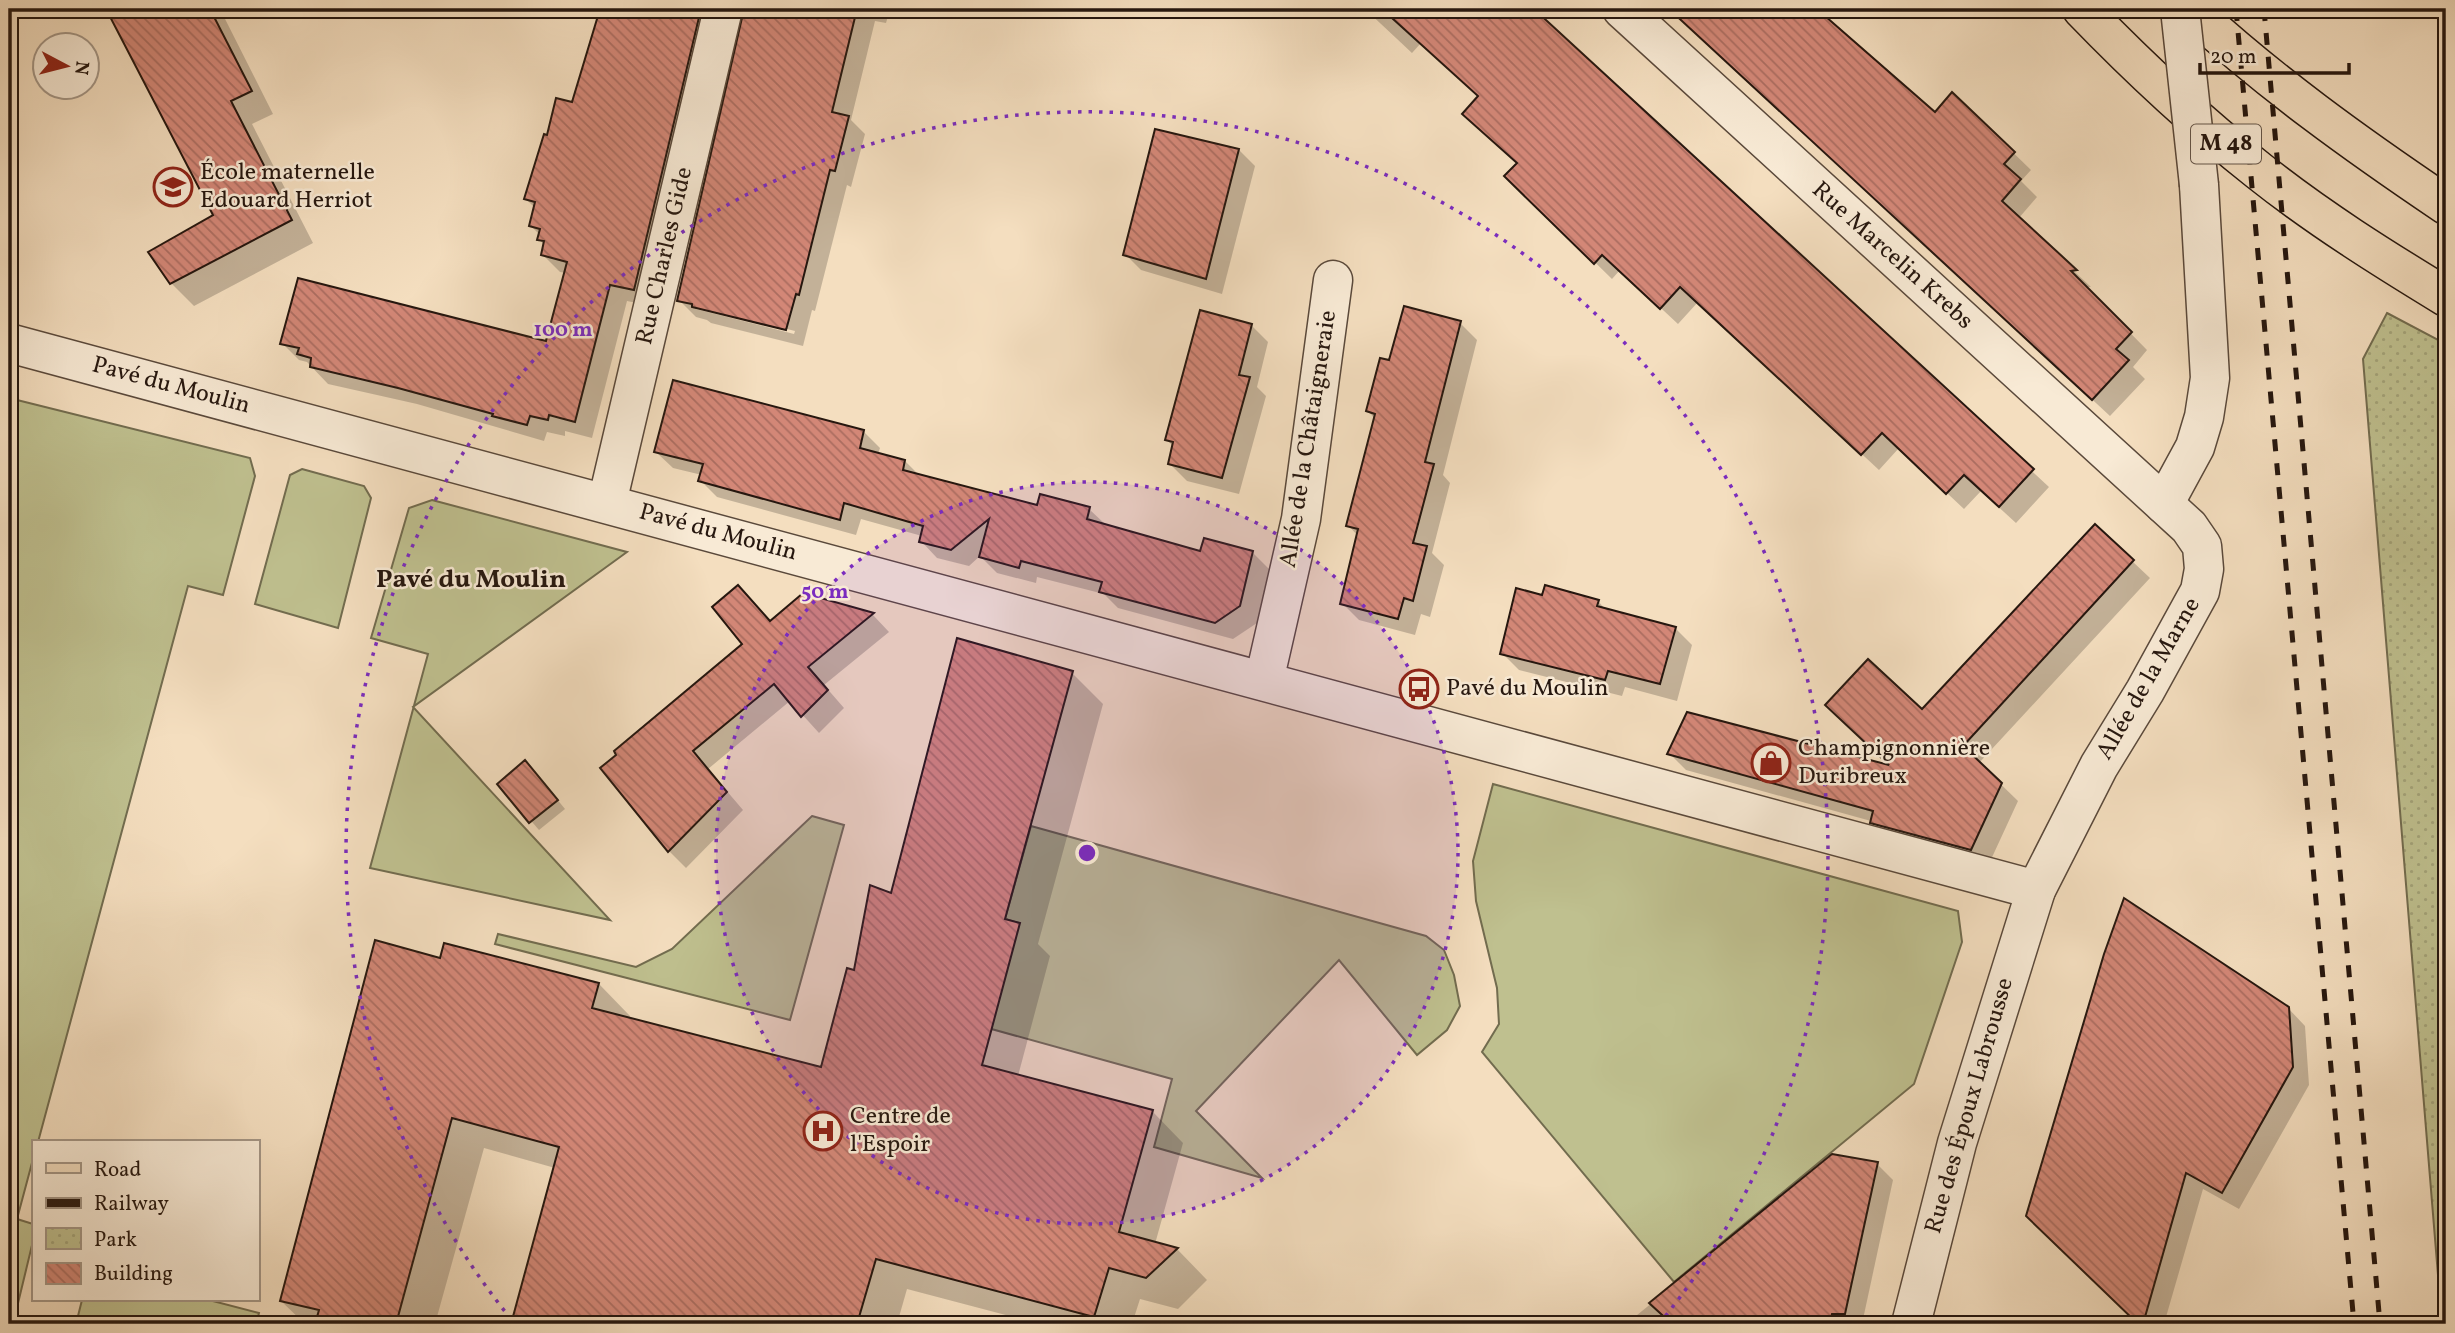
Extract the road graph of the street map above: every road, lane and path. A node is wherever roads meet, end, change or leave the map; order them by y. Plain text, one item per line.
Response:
1 (723, 9) edge
2 (1622, 9) edge
3 (2082, 9) edge
4 (2180, 9) edge
5 (2190, 9) edge
6 (2446, 205) edge
7 (1333, 280) dead end
8 (2446, 297) edge
9 (9, 343) edge
10 (607, 503) junction
11 (2164, 504) junction
12 (1264, 681) junction
13 (2036, 890) junction
14 (1911, 1324) edge

1 - 10 street, Rue Charles Gide
2 - 11 street, Rue Marcelin Krebs
3 - 8 main road, M 48
4 - 11 street, bridge
5 - 6 main road
7 - 12 street, Allée de la Châtaigneraie
9 - 10 street, Pavé du Moulin
10 - 12 street, Pavé du Moulin
11 - 13 street, Allée de la Marne
12 - 13 street, Pavé du Moulin
13 - 14 street, Rue des Époux Labrousse

